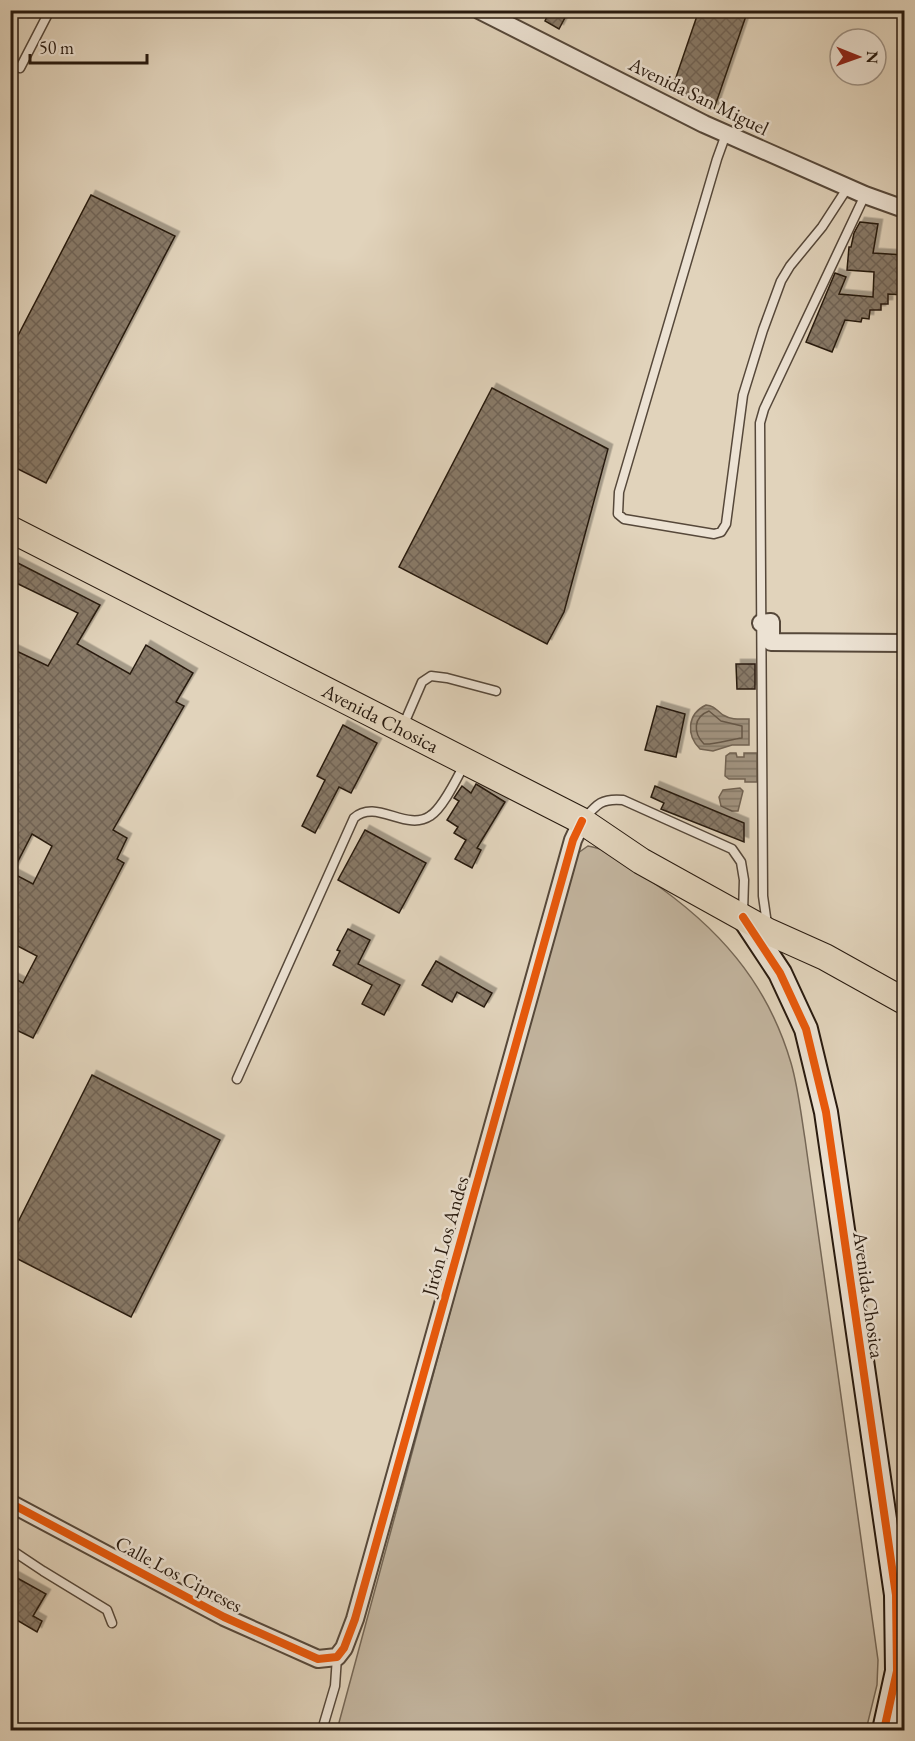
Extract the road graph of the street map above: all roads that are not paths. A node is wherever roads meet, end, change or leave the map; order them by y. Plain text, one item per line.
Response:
1 (50, 10) edge
2 (479, 10) edge
3 (20, 68) dead end
4 (726, 134) junction
5 (848, 188) junction
6 (865, 195) junction
7 (904, 209) edge
8 (10, 529) edge
9 (761, 622) junction
10 (904, 643) edge
11 (496, 691) dead end
12 (402, 729) junction
13 (466, 762) junction
14 (582, 822) junction
15 (743, 917) junction
16 (767, 931) junction
17 (904, 1001) edge
18 (237, 1079) dead end
19 (10, 1503) edge
20 (10, 1549) edge
21 (112, 1623) dead end
22 (337, 1657) junction
23 (892, 1722) edge
24 (322, 1731) edge

1 - 3 lane
2 - 4 street, Avenida San Miguel
4 - 5 street, Avenida San Miguel
4 - 5 lane
5 - 6 street, Avenida San Miguel
6 - 7 street, Avenida San Miguel
6 - 9 lane
8 - 12 main road, Avenida Chosica
9 - 10 street
9 - 16 lane
11 - 12 lane
12 - 13 main road, Avenida Chosica
13 - 14 main road, Avenida Chosica
13 - 18 lane
14 - 15 main road, Avenida Chosica
14 - 15 lane
14 - 22 street, Jirón Los Andes
15 - 16 main road, Avenida Chosica
15 - 23 street, Avenida Chosica
16 - 17 main road, Avenida Chosica
19 - 22 street, Calle Los Cipreses
20 - 21 lane
22 - 24 lane

